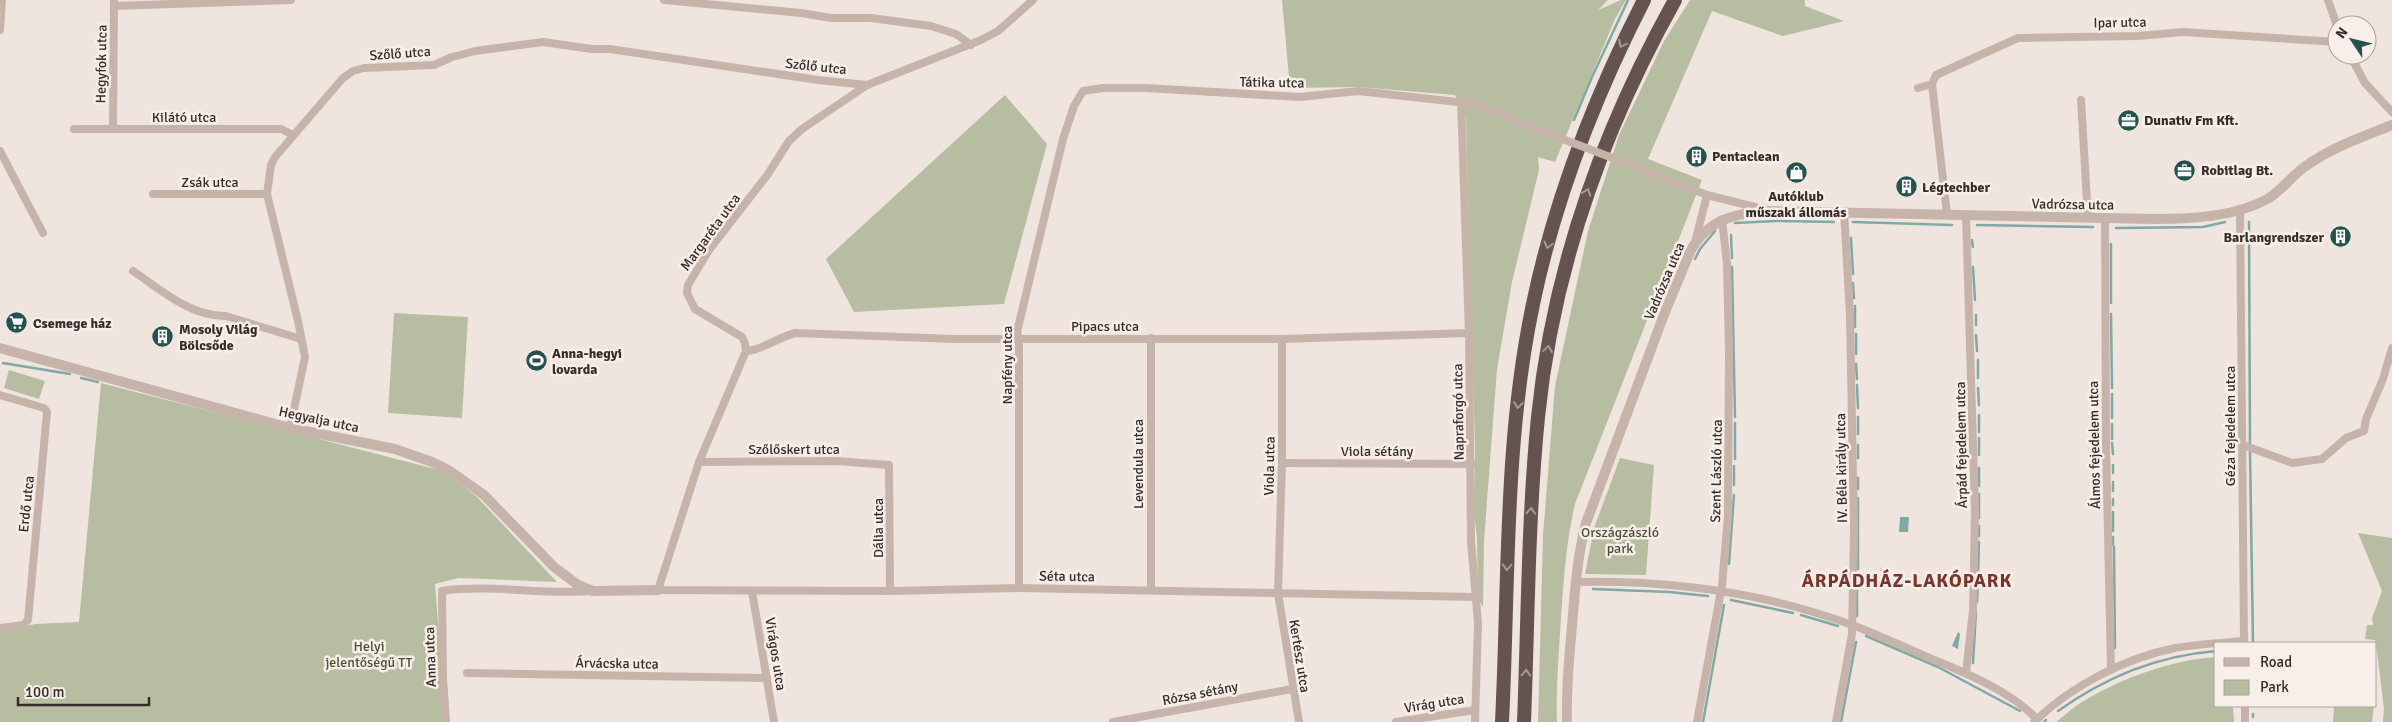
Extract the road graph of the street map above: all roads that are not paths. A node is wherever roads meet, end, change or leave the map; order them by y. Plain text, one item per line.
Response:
1 (2, 0) edge
2 (291, 0) edge
3 (664, 0) edge
4 (1033, 0) edge
5 (1644, 0) edge
6 (1675, 0) edge
7 (2328, 0) edge
8 (114, 3) edge
9 (2333, 15) edge
10 (0, 30) edge
11 (2327, 41) edge
12 (971, 45) junction
13 (2355, 65) edge
14 (1932, 84) junction
15 (867, 85) junction
16 (1918, 88) dead end
17 (1083, 91) joint
18 (2081, 100) dead end
19 (1461, 101) junction
20 (2392, 112) edge
21 (2392, 125) edge
22 (74, 129) dead end
23 (113, 129) junction
24 (293, 135) junction
25 (0, 151) edge
26 (1692, 189) junction
27 (153, 194) dead end
28 (267, 194) junction
29 (1707, 195) junction
30 (1703, 209) junction
31 (2240, 209) junction
32 (1770, 211) junction
33 (1844, 212) junction
34 (1947, 214) junction
35 (1966, 215) junction
36 (2088, 218) junction
37 (2105, 218) junction
38 (1722, 219) junction
39 (43, 233) dead end
40 (1695, 243) junction
41 (133, 271) dead end
42 (1469, 333) junction
43 (1019, 338) junction
44 (1151, 338) junction
45 (301, 339) junction
46 (1282, 339) junction
47 (0, 348) edge
48 (2392, 348) edge
49 (746, 351) junction
50 (0, 395) edge
51 (290, 428) junction
52 (2243, 444) junction
53 (699, 462) junction
54 (1282, 463) junction
55 (890, 464) joint
56 (1472, 464) junction
57 (1575, 582) junction
58 (1019, 588) junction
59 (658, 590) junction
60 (1150, 590) junction
61 (593, 591) junction
62 (752, 591) junction
63 (890, 591) junction
64 (1721, 591) junction
65 (1278, 594) junction
66 (1475, 597) junction
67 (1851, 624) junction
68 (0, 628) edge
69 (2244, 642) edge
70 (2214, 645) edge
71 (2111, 670) junction
72 (467, 673) dead end
73 (1966, 674) junction
74 (767, 678) junction
75 (1292, 688) junction
76 (2245, 707) edge
77 (1475, 710) junction
78 (2036, 721) edge
79 (446, 722) edge
80 (774, 722) edge
81 (1113, 722) edge
82 (1299, 722) edge
83 (1396, 722) edge
84 (1475, 722) edge
85 (1502, 722) edge
86 (1524, 722) edge
87 (1567, 722) edge
88 (1697, 722) edge
89 (1836, 722) edge
90 (2245, 722) edge

1 - 10 street
2 - 8 street
3 - 12 street
4 - 12 street, Margaréta utca
5 -> 85 highway
86 -> 6 highway
7 - 9 street
8 - 23 street, Hegyfok utca
11 - 14 street, Ipar utca
12 - 15 street, Margaréta utca
13 - 20 street
14 - 16 street, Ipar utca
14 - 34 street
15 - 24 street, Szőlő utca
15 - 49 street, Margaréta utca
17 - 19 street, Tátika utca
17 - 43 street, Napfény utca
18 - 36 street
19 - 26 street, Tátika utca, bridge
19 - 42 street, Napraforgó utca
21 - 31 street, Vadrózsa utca
22 - 23 street, Kilátó utca
23 - 24 street, Kilátó utca
24 - 28 street, Szőlő utca
25 - 39 street
26 - 29 street, Tátika utca
26 - 30 street
27 - 28 street, Zsák utca
28 - 45 street, Szőlő utca
29 - 30 street
29 - 32 street, Tátika utca
30 - 40 street
31 - 37 street, Vadrózsa utca
31 - 52 street, Géza fejedelem utca
32 - 33 street, Vadrózsa utca
32 - 38 street, Vadrózsa utca
33 - 34 street, Vadrózsa utca
33 - 67 street, IV. Béla király utca
34 - 35 street, Vadrózsa utca
35 - 36 street, Vadrózsa utca
35 - 73 street, Árpád fejedelem utca
36 - 37 street, Vadrózsa utca
37 - 71 street, Álmos fejedelem utca
38 - 40 street, Vadrózsa utca
38 - 64 street, Szent László utca
40 - 57 street, Vadrózsa utca
41 - 45 street
42 - 46 street, Pipacs utca
42 - 56 street, Napraforgó utca
43 - 44 street, Pipacs utca
43 - 49 street, Pipacs utca
43 - 58 street, Napfény utca
44 - 46 street, Pipacs utca
44 - 60 street, Levendula utca
45 - 51 street, Szőlő utca
46 - 54 street, Viola utca
47 - 51 street, Hegyalja utca
48 - 52 street
49 - 53 street
50 - 68 street, Erdő utca
51 - 61 street, Hegyalja utca
52 - 69 street, Géza fejedelem utca
53 - 55 street, Szőlőskert utca
53 - 59 street
54 - 56 street, Viola sétány
54 - 65 street, Viola utca
55 - 63 street, Dália utca
56 - 66 street, Napraforgó utca
57 - 64 street
57 - 87 street, Vadrózsa utca
58 - 60 street, Séta utca
58 - 63 street, Séta utca
59 - 61 street
59 - 62 street, Séta utca
60 - 65 street, Séta utca
61 - 79 street, Anna utca
62 - 63 street, Séta utca
62 - 74 street, Virágos utca
64 - 67 street
64 - 88 street, Szent László utca
65 - 66 street, Séta utca
65 - 75 street, Kertész utca
66 - 77 street, Napraforgó utca
67 - 73 street
67 - 89 street, IV. Béla király utca
70 - 71 street
71 - 78 street
72 - 74 street, Árvácska utca
73 - 78 street
74 - 80 street, Virágos utca
75 - 81 street, Rózsa sétány
75 - 82 street, Kertész utca
76 - 90 street
77 - 83 street, Virág utca
77 - 84 street, Napraforgó utca

